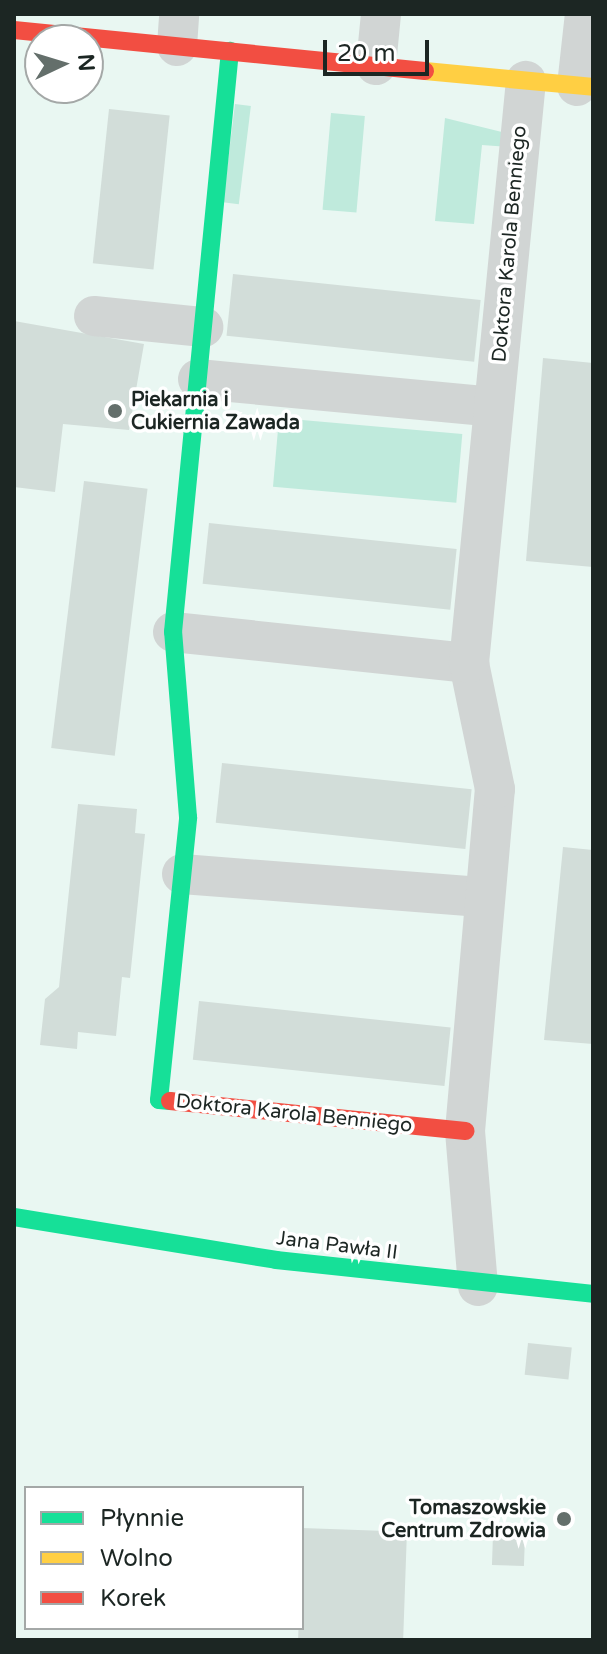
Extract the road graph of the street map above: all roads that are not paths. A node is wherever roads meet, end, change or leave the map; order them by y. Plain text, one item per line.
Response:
1 (381, 14) edge
2 (585, 14) edge
3 (14, 30) edge
4 (178, 30) edge
5 (230, 51) junction
6 (376, 65) junction
7 (526, 81) junction
8 (585, 87) edge
9 (94, 316) dead end
10 (203, 327) junction
11 (198, 379) junction
12 (494, 407) junction
13 (173, 632) junction
14 (469, 663) junction
15 (182, 874) junction
16 (484, 897) junction
17 (465, 1131) junction
18 (14, 1217) edge
19 (76, 1232) junction
20 (14, 1237) edge
21 (478, 1286) junction
22 (593, 1294) edge

1 - 6 street
2 - 8 street
3 - 4 street
4 - 5 street
5 - 6 street
5 - 10 street, Doktora Karola Benniego
6 - 7 street
7 - 8 street
7 - 12 street, Doktora Karola Benniego
9 - 10 street
10 - 11 street, Doktora Karola Benniego
11 - 12 street
11 - 13 street, Doktora Karola Benniego
12 - 14 street, Doktora Karola Benniego
13 - 14 street
13 - 15 street, Doktora Karola Benniego
14 - 16 street, Doktora Karola Benniego
15 - 16 street
15 - 17 street, Doktora Karola Benniego
16 - 17 street, Doktora Karola Benniego
17 - 21 street, Doktora Karola Benniego
18 - 19 street, Jana Pawła II
19 - 20 street, Jana Pawła II
19 - 21 street, Jana Pawła II
21 - 22 street, Jana Pawła II

